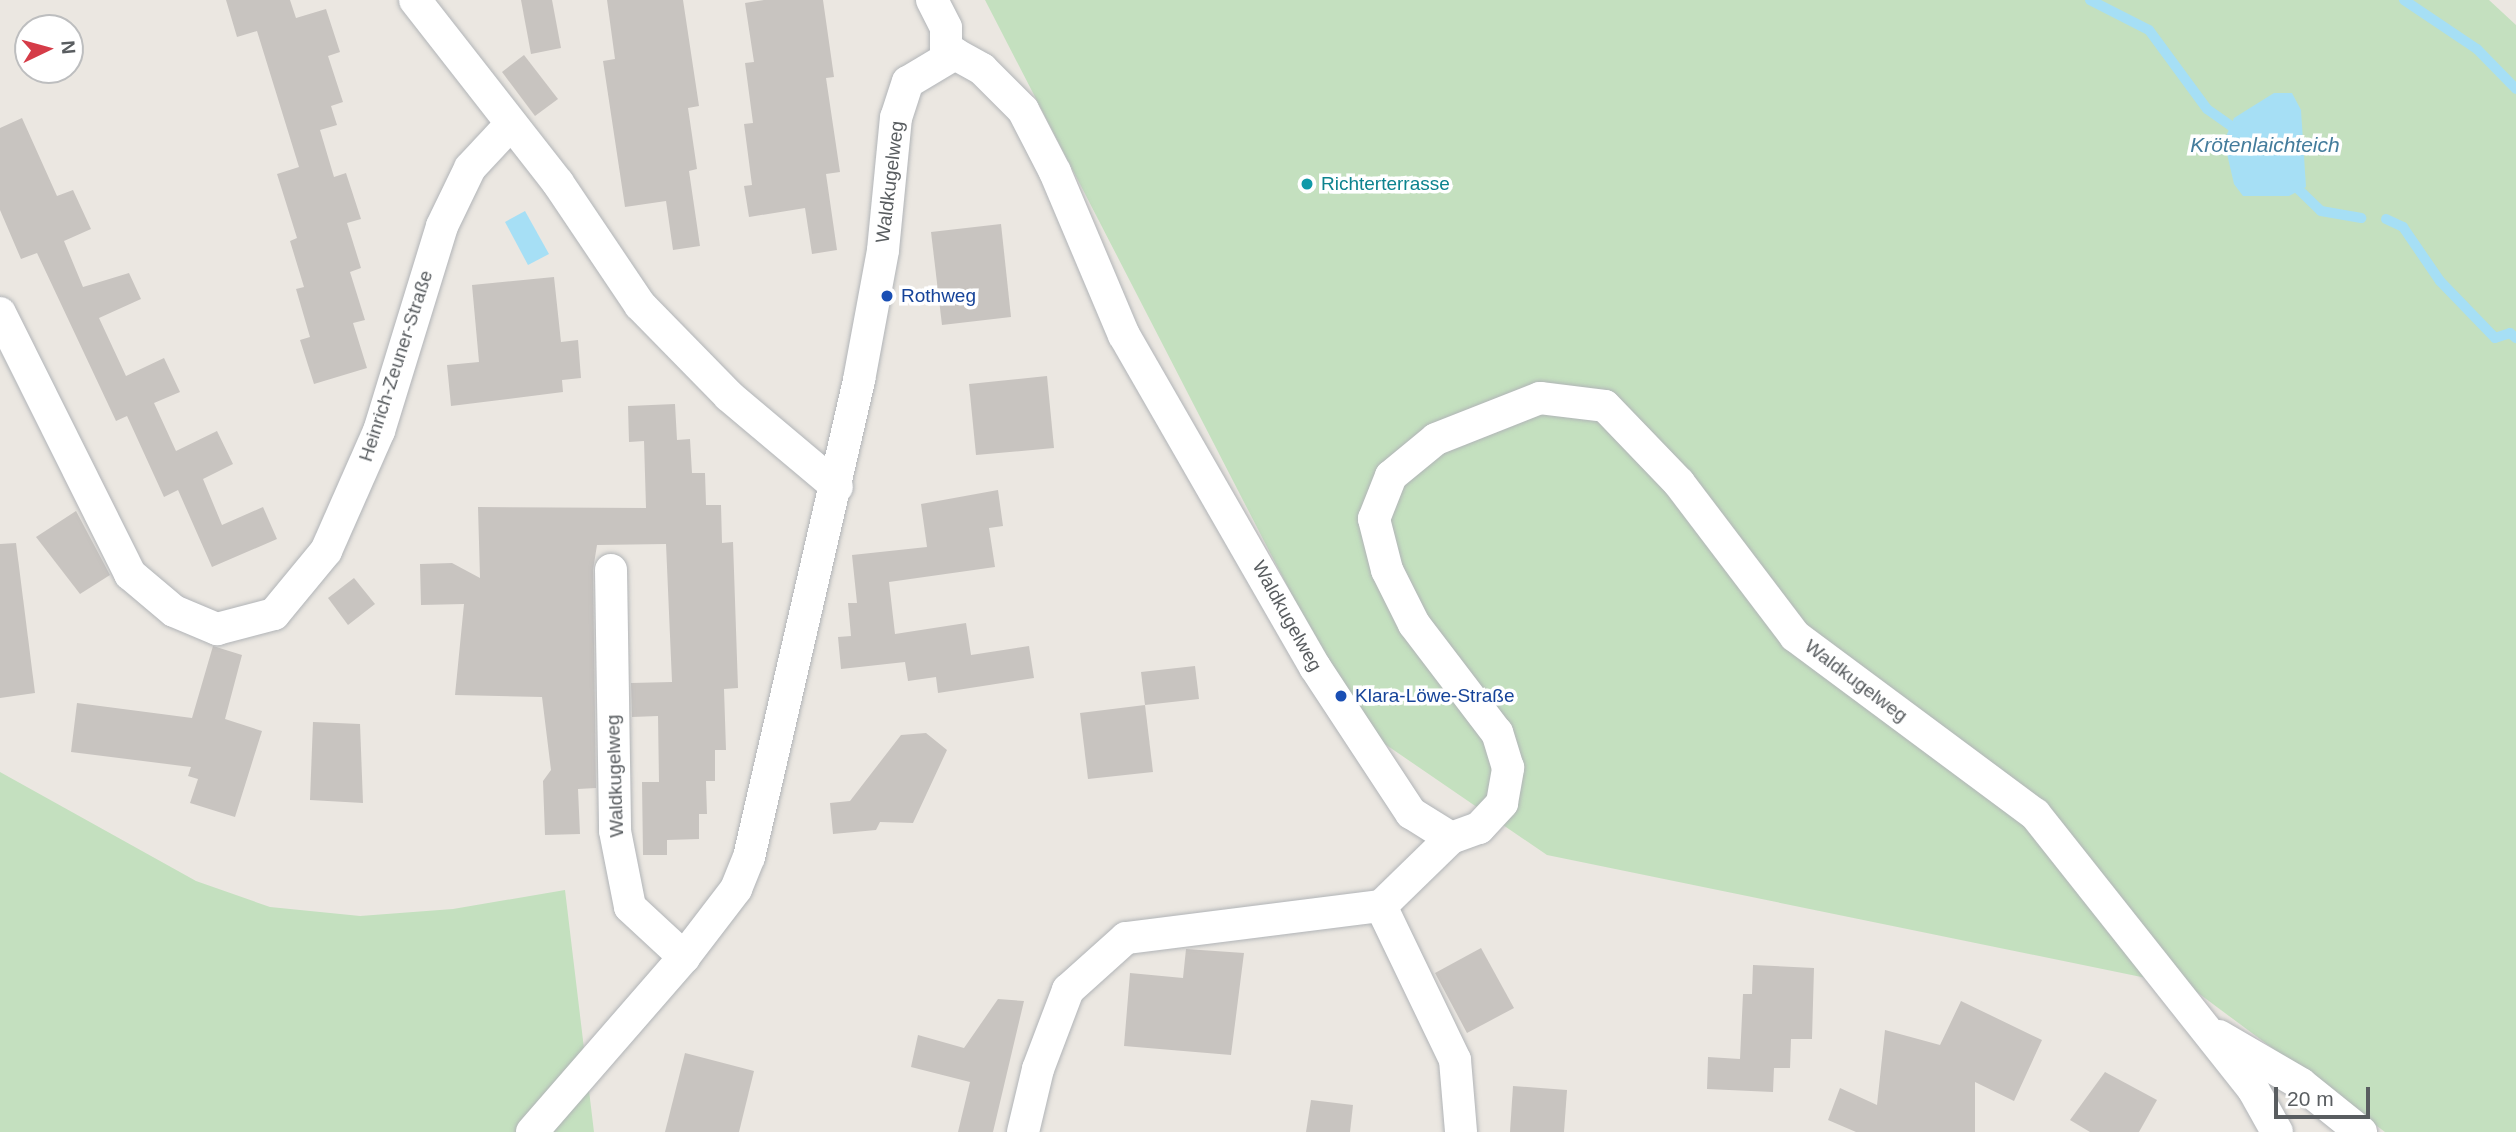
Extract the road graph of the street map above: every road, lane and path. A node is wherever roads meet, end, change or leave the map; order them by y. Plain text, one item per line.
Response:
1 (415, 0) edge
2 (932, 0) edge
3 (946, 55) junction
4 (511, 124) junction
5 (0, 313) edge
6 (837, 487) junction
7 (611, 570) dead end
8 (1451, 838) junction
9 (1381, 906) junction
10 (684, 957) junction
11 (2199, 1024) junction
12 (532, 1132) edge
13 (1023, 1132) edge
14 (1461, 1132) edge
15 (2277, 1132) edge
16 (2361, 1132) edge

1 - 4 street
2 - 3 street
3 - 6 street, Waldkugelweg
3 - 8 street, Waldkugelweg
4 - 5 street, Heinrich-Zeuner-Straße
4 - 6 street
6 - 10 street, Waldkugelweg
7 - 10 street, Waldkugelweg
8 - 9 street
8 - 11 street, Waldkugelweg
9 - 13 street
9 - 14 street
10 - 12 street, Waldkugelweg
11 - 15 street
11 - 16 street, Waldkugelweg

